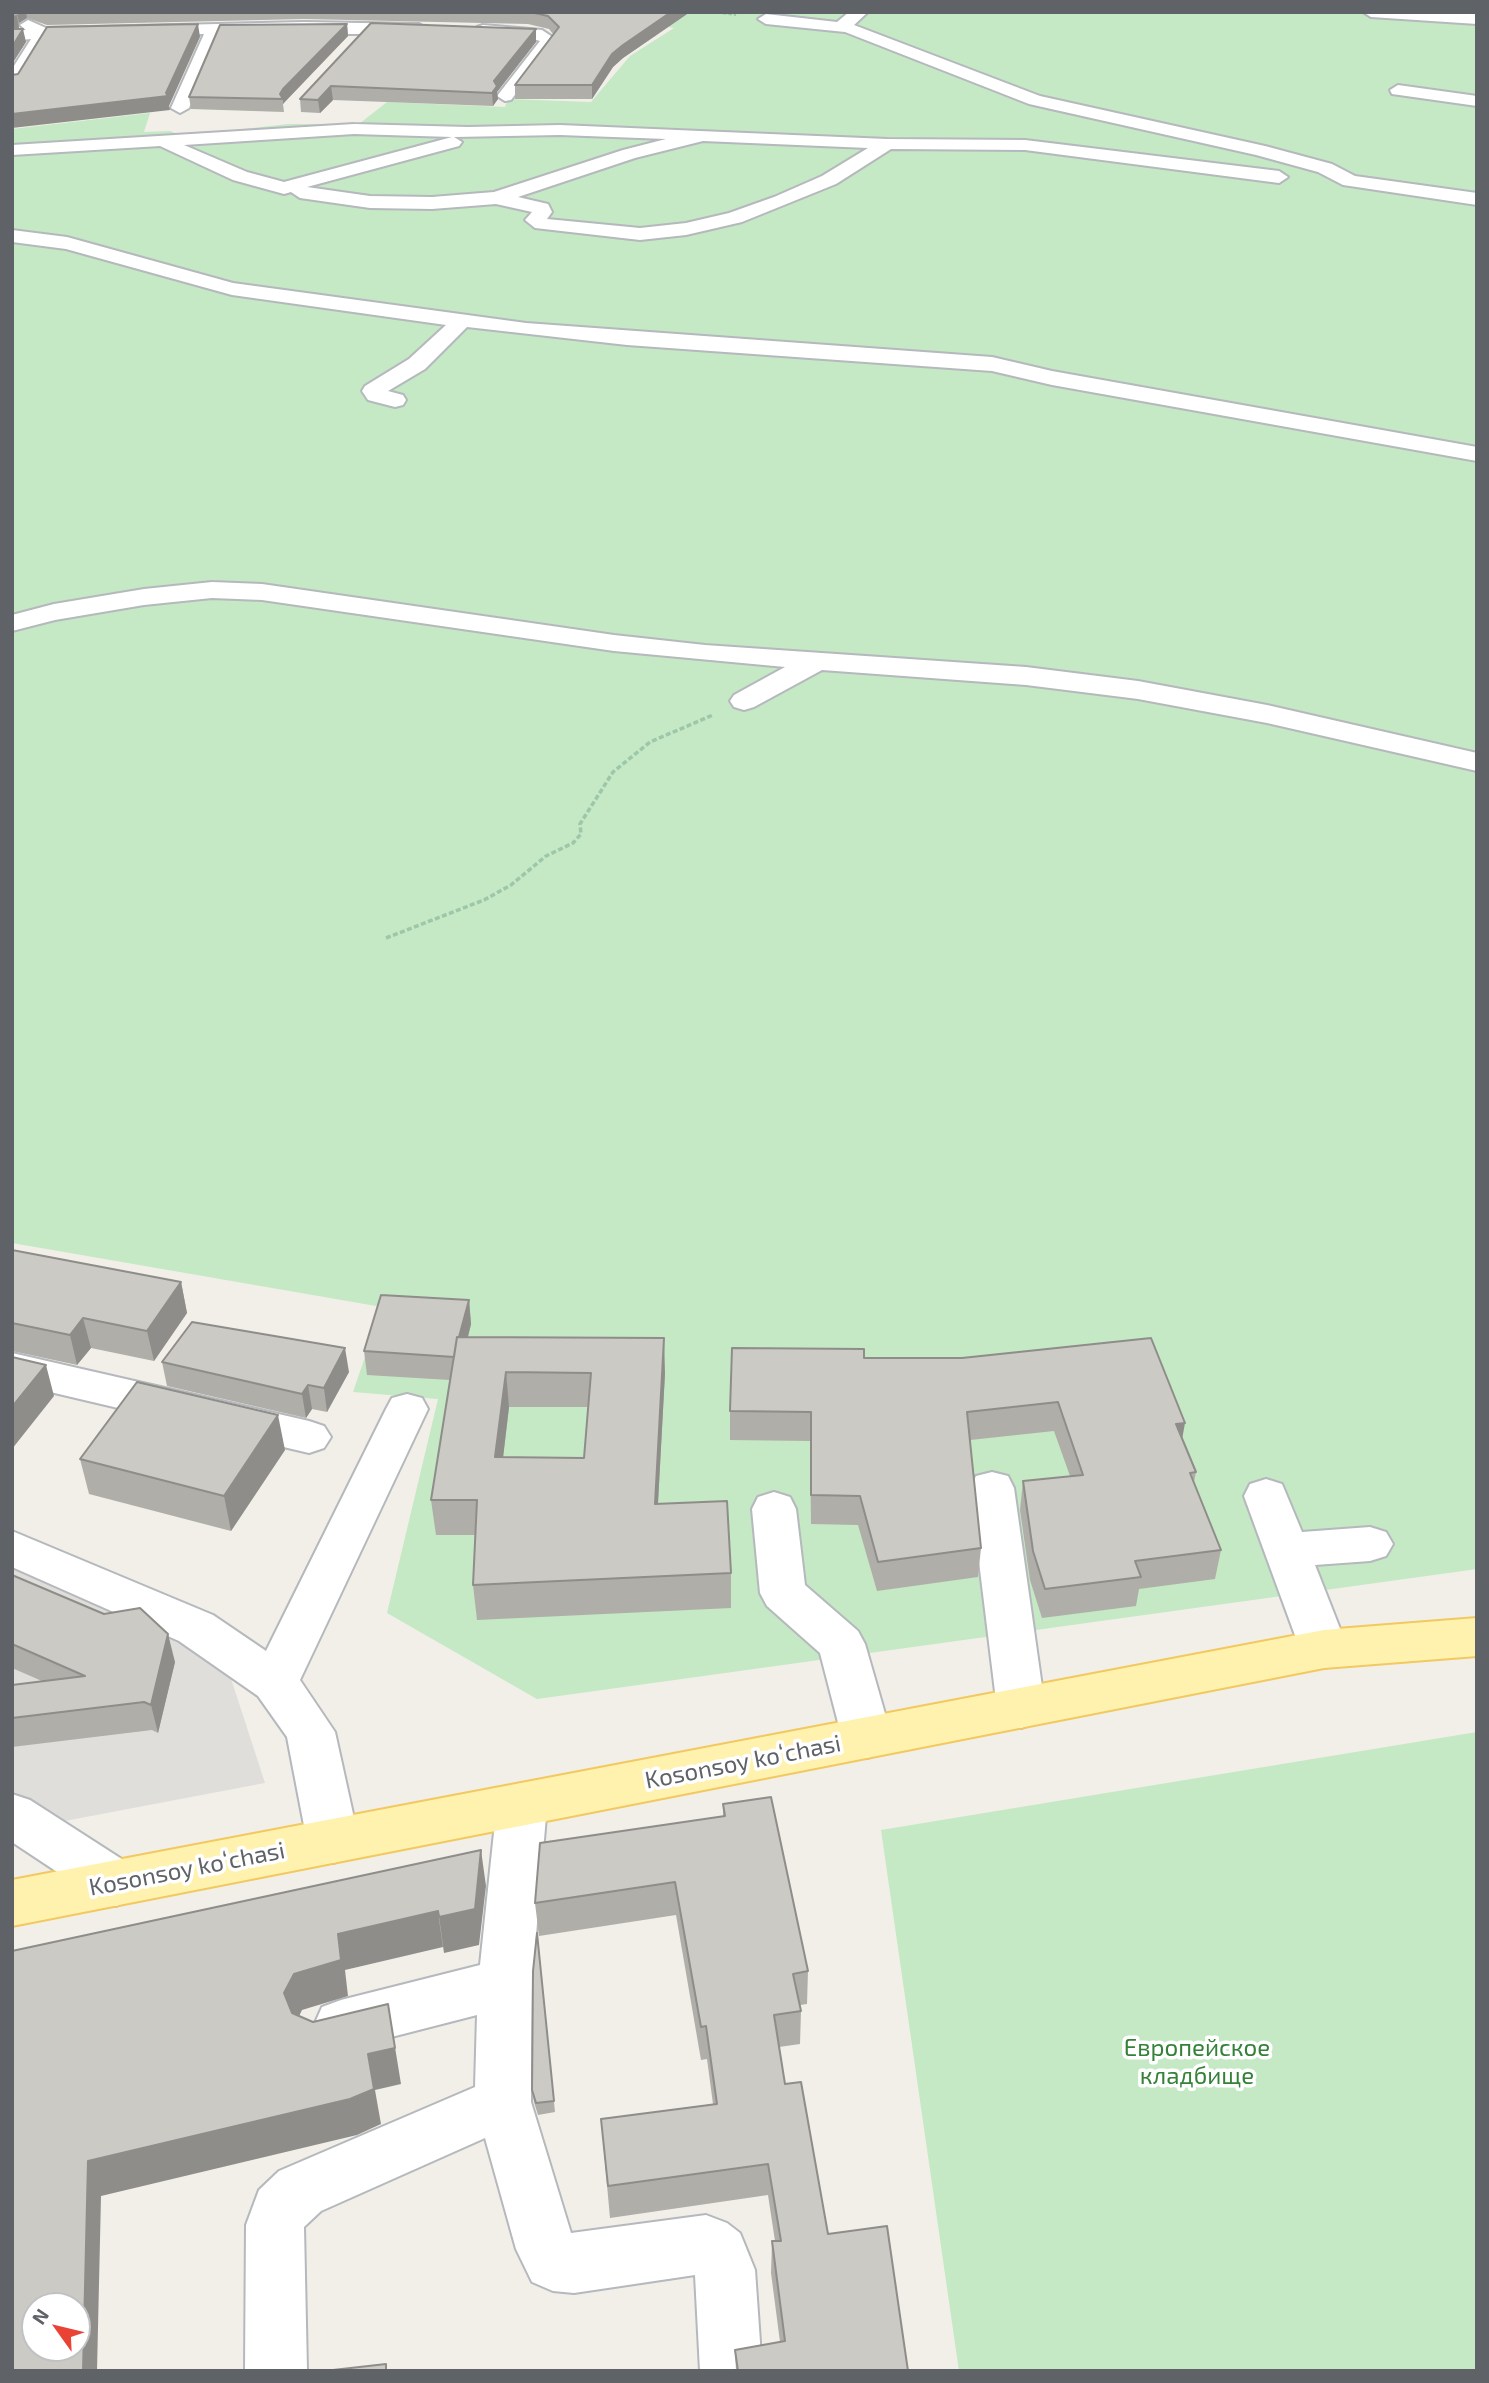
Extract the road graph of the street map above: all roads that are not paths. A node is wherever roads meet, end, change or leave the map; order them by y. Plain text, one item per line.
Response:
1 (33, 12) edge
2 (860, 12) edge
3 (1371, 12) edge
4 (766, 19) dead end
5 (1477, 19) edge
6 (15, 20) edge
7 (368, 27) junction
8 (848, 28) junction
9 (435, 29) edge
10 (214, 30) junction
11 (461, 30) edge
12 (43, 33) junction
13 (12, 36) edge
14 (349, 47) edge
15 (12, 82) edge
16 (1398, 90) dead end
17 (505, 96) dead end
18 (1477, 101) edge
19 (180, 108) dead end
20 (484, 132) junction
21 (703, 135) junction
22 (159, 142) junction
23 (887, 144) junction
24 (12, 150) edge
25 (1350, 181) junction
26 (284, 188) junction
27 (496, 198) junction
28 (1477, 199) edge
29 (12, 236) edge
30 (464, 319) junction
31 (395, 400) dead end
32 (1477, 454) edge
33 (12, 607) edge
34 (54, 612) junction
35 (12, 623) edge
36 (817, 661) junction
37 (744, 701) road end
38 (1477, 762) edge
39 (12, 1368) edge
40 (407, 1409) dead end
41 (309, 1437) dead end
42 (992, 1488) dead end
43 (1266, 1496) dead end
44 (774, 1509) dead end
45 (1370, 1544) dead end
46 (12, 1548) edge
47 (1286, 1550) junction
48 (1477, 1637) edge
49 (1324, 1649) junction
50 (275, 1682) junction
51 (1021, 1708) junction
52 (867, 1738) junction
53 (522, 1804) junction
54 (12, 1815) edge
55 (333, 1841) junction
56 (116, 1883) junction
57 (12, 1903) edge
58 (505, 1983) junction
59 (321, 2030) edge
60 (503, 2102) junction
61 (276, 2371) edge
62 (731, 2371) edge

1 - 6 street
2 - 8 street
3 - 5 street
4 - 8 street
6 - 12 street
7 - 9 street
7 - 10 street
7 - 14 street
8 - 25 street
10 - 12 street
10 - 19 street
11 - 17 street
12 - 13 street
12 - 15 street
16 - 18 street
20 - 21 street
20 - 22 street
20 - 26 street
21 - 23 street
21 - 27 street
22 - 24 street
22 - 26 street
23 - 25 street
23 - 27 street
25 - 28 street
26 - 27 street
29 - 30 street
30 - 31 street
30 - 32 street
33 - 34 street
34 - 35 street
34 - 36 street
36 - 37 street
36 - 38 street
39 - 41 street
40 - 50 street
42 - 51 street
43 - 47 street
44 - 52 street
45 - 47 street
46 - 50 street
47 - 49 street
48 - 49 main road, Kosonsoy koʻchasi
49 - 51 main road, Kosonsoy koʻchasi
50 - 55 street
51 - 52 main road, Kosonsoy koʻchasi
52 - 53 main road, Kosonsoy koʻchasi
53 - 55 main road, Kosonsoy koʻchasi
53 - 58 street
54 - 56 street
55 - 56 main road, Kosonsoy koʻchasi
56 - 57 main road, Kosonsoy koʻchasi
58 - 59 street
58 - 60 street
60 - 61 street
60 - 62 street

